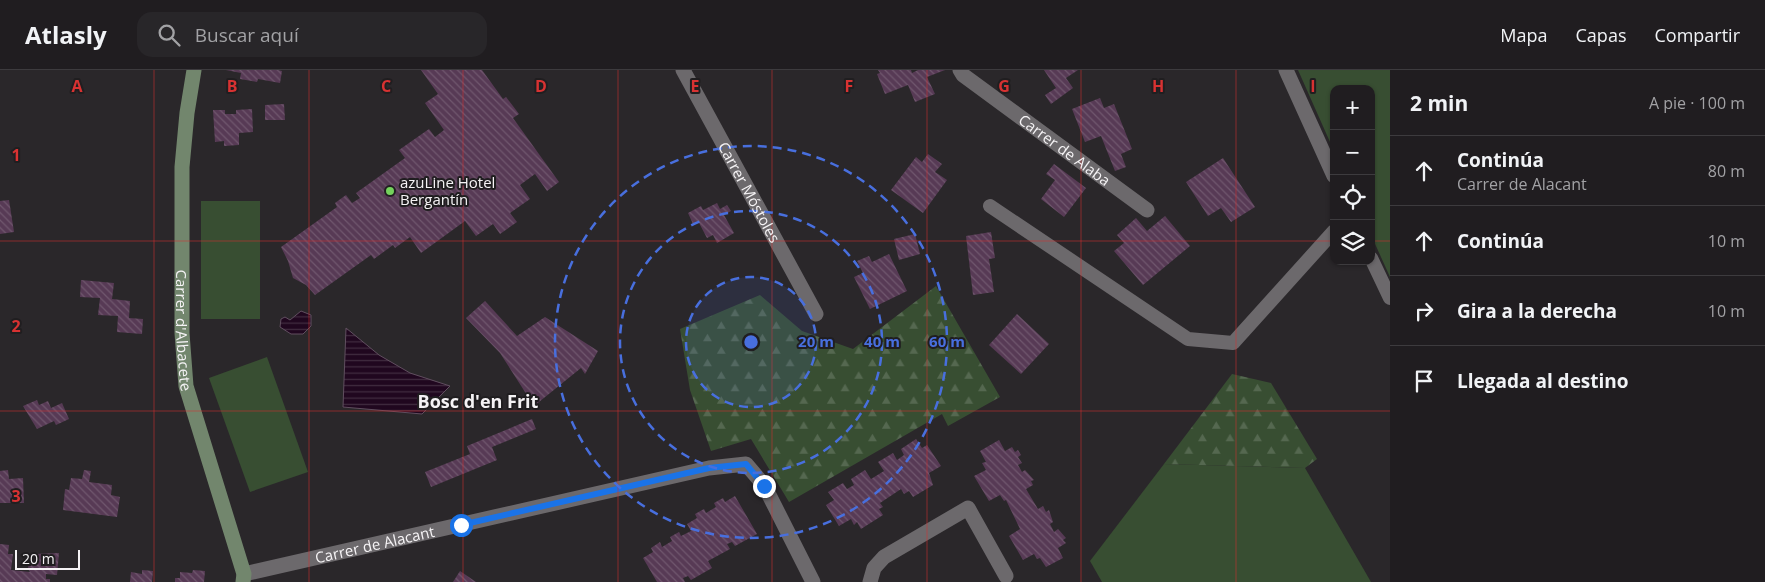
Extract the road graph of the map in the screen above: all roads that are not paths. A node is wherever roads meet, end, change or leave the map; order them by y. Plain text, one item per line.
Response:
1 (194, 70) edge
2 (682, 70) edge
3 (960, 70) edge
4 (1286, 70) edge
5 (1334, 175) edge
6 (990, 206) dead end
7 (1147, 210) dead end
8 (1330, 234) edge
9 (1374, 265) edge
10 (1390, 298) edge
11 (816, 314) dead end
12 (244, 578) edge
13 (1001, 579) edge
14 (813, 582) edge
15 (870, 582) edge

1 - 12 street, Carrer d'Albacete
2 - 11 street, Carrer Móstoles
3 - 7 street, Carrer de Alaba
4 - 5 street
6 - 8 lane
9 - 10 lane
12 - 14 street, Carrer de Alacant
13 - 15 street

